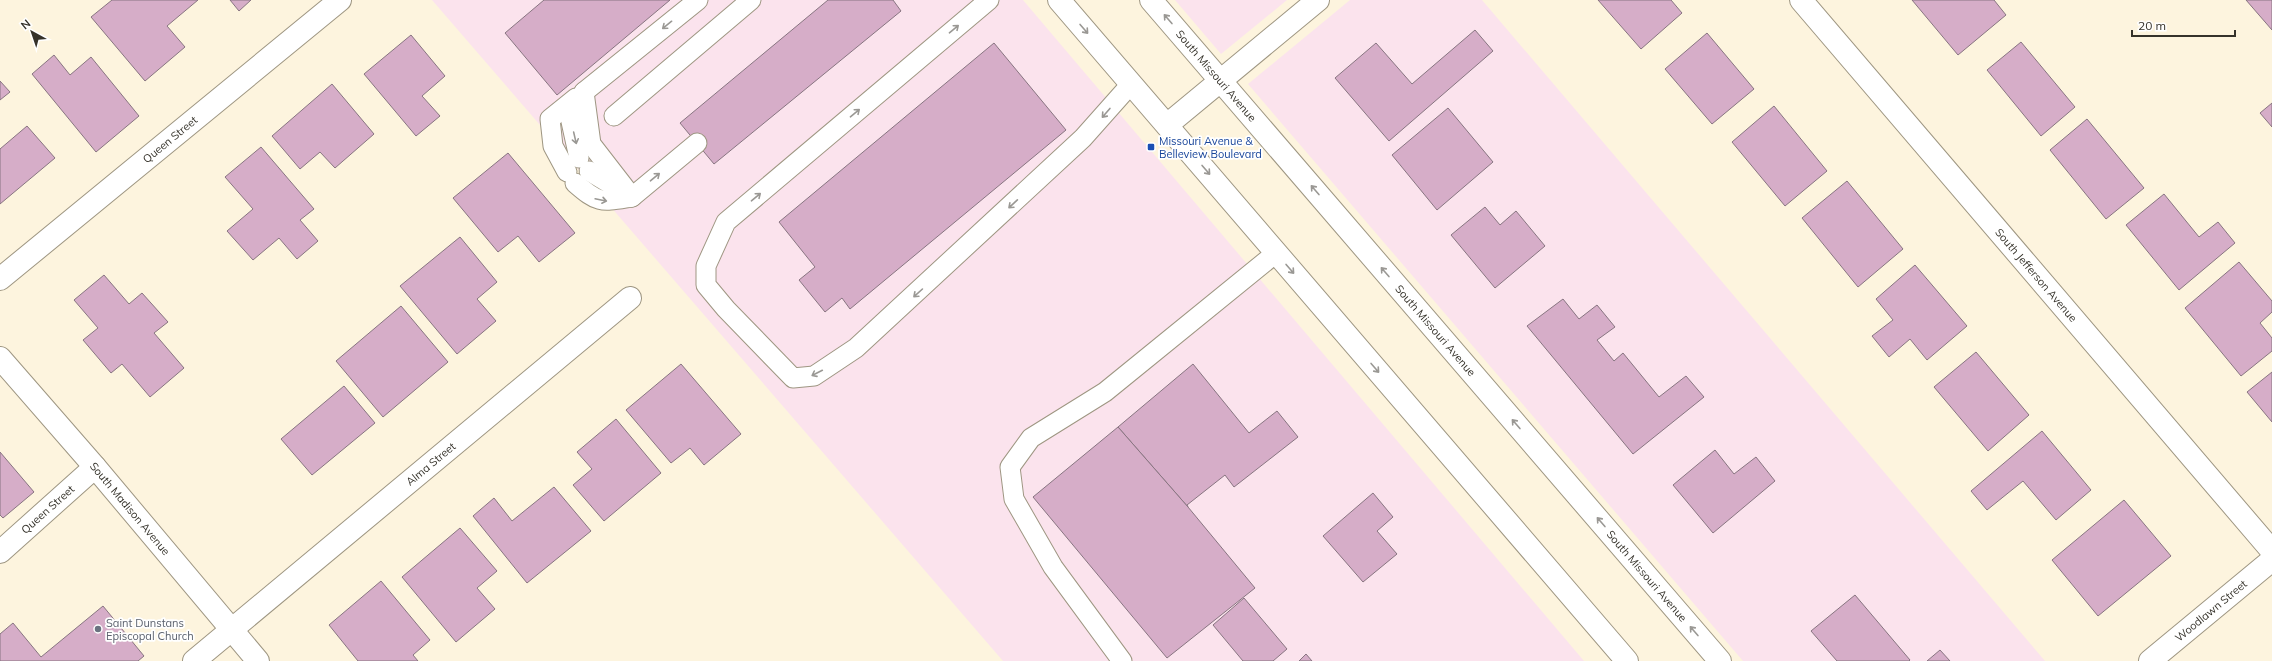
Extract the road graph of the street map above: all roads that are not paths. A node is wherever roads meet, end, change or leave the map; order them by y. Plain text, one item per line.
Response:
1 (340, 0) edge
2 (698, 0) edge
3 (752, 0) edge
4 (989, 0) edge
5 (1059, 0) edge
6 (1152, 0) edge
7 (1318, 0) edge
8 (1801, 0) edge
9 (1220, 80) junction
10 (1131, 84) junction
11 (584, 92) junction
12 (614, 116) dead end
13 (1167, 125) junction
14 (697, 143) dead end
15 (632, 197) junction
16 (1276, 253) junction
17 (0, 279) edge
18 (630, 298) dead end
19 (0, 358) edge
20 (95, 467) junction
21 (2272, 550) edge
22 (0, 552) edge
23 (2272, 560) edge
24 (231, 630) junction
25 (194, 661) edge
26 (258, 661) edge
27 (1122, 661) edge
28 (1627, 661) edge
29 (1720, 661) edge
30 (2150, 661) edge

1 - 17 street, Queen Street
2 -> 11 lane
3 - 12 lane
10 -> 4 lane
5 -> 10 street
9 -> 6 street, South Missouri Avenue
7 - 9 street
8 - 21 street, South Jefferson Avenue
9 - 13 street
29 -> 9 street, South Missouri Avenue
10 - 13 street
11 - 15 lane
11 -> 15 lane
13 -> 16 street
15 -> 14 lane
16 - 27 lane
16 -> 28 street
18 - 24 street, Alma Street
19 - 20 street, South Madison Avenue
20 - 22 street, Queen Street
20 - 24 street, South Madison Avenue
23 - 30 street, Woodlawn Street
24 - 25 street, Alma Street
24 - 26 street, South Madison Avenue

